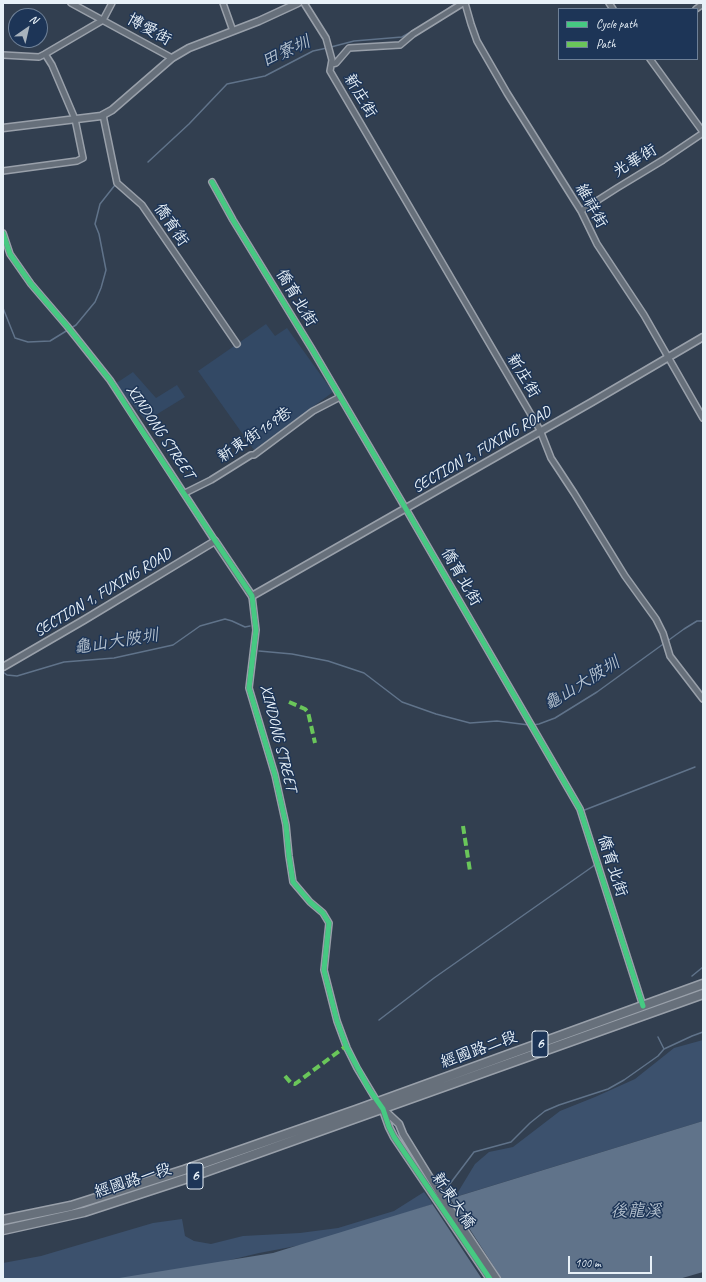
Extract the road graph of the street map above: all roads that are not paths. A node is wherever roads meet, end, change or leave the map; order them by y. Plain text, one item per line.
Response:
1 (72, 3) edge
2 (112, 3) edge
3 (223, 3) edge
4 (298, 3) edge
5 (304, 3) edge
6 (464, 3) edge
7 (103, 20) junction
8 (233, 31) junction
9 (45, 54) junction
10 (3, 55) edge
11 (172, 58) junction
12 (651, 60) edge
13 (332, 62) junction
14 (103, 115) junction
15 (75, 119) junction
16 (3, 128) edge
17 (703, 132) edge
18 (3, 171) edge
19 (212, 182) dead end
20 (581, 211) junction
21 (3, 233) edge
22 (703, 337) edge
23 (237, 344) dead end
24 (669, 356) junction
25 (340, 397) junction
26 (703, 418) edge
27 (540, 430) junction
28 (185, 493) junction
29 (406, 509) junction
30 (215, 541) junction
31 (252, 596) junction
32 (3, 667) edge
33 (703, 699) edge
34 (703, 984) edge
35 (703, 994) edge
36 (643, 1006) junction
37 (377, 1101) junction
38 (382, 1109) junction
39 (3, 1220) edge
40 (3, 1230) edge
41 (490, 1279) edge
42 (497, 1279) edge

1 - 7 street, 博愛街
2 - 7 street
3 - 8 street
4 - 8 street
5 - 13 street, 新庄街
6 - 13 street
6 - 20 street, 維祥街
7 - 9 street
7 - 11 street, 博愛街
8 - 11 street
9 - 10 street
9 - 15 street
11 - 14 street
12 - 17 street
13 - 27 street, 新庄街
14 - 15 street
14 - 23 street, 僑育街
15 - 16 street
15 - 18 street
17 - 20 street, 光華街
19 - 25 street, 僑育北街
20 - 24 street, 維祥街
21 - 28 street, XINDONG STREET
22 - 24 street, SECTION 2, FUXING ROAD
24 - 26 street, 維祥街
24 - 27 street, SECTION 2, FUXING ROAD
25 - 28 street, 新東街169巷
25 - 29 street, 僑育北街
27 - 29 street, SECTION 2, FUXING ROAD
27 - 33 street, 新庄街
28 - 30 street, XINDONG STREET
29 - 31 street, SECTION 2, FUXING ROAD
29 - 36 street, 僑育北街
30 - 31 street, XINDONG STREET
30 - 32 street, SECTION 1, FUXING ROAD
31 - 37 street, XINDONG STREET
34 - 36 main road, 經國路二段 / 6
35 - 38 main road, 經國路二段 / 6
36 - 37 main road, 經國路二段 / 6
37 - 38 street, XINDONG STREET
37 - 39 main road, 經國路一段 / 6
38 - 40 main road, 經國路一段 / 6
38 - 41 street, 新東大橋
38 - 42 street, 新東大橋

